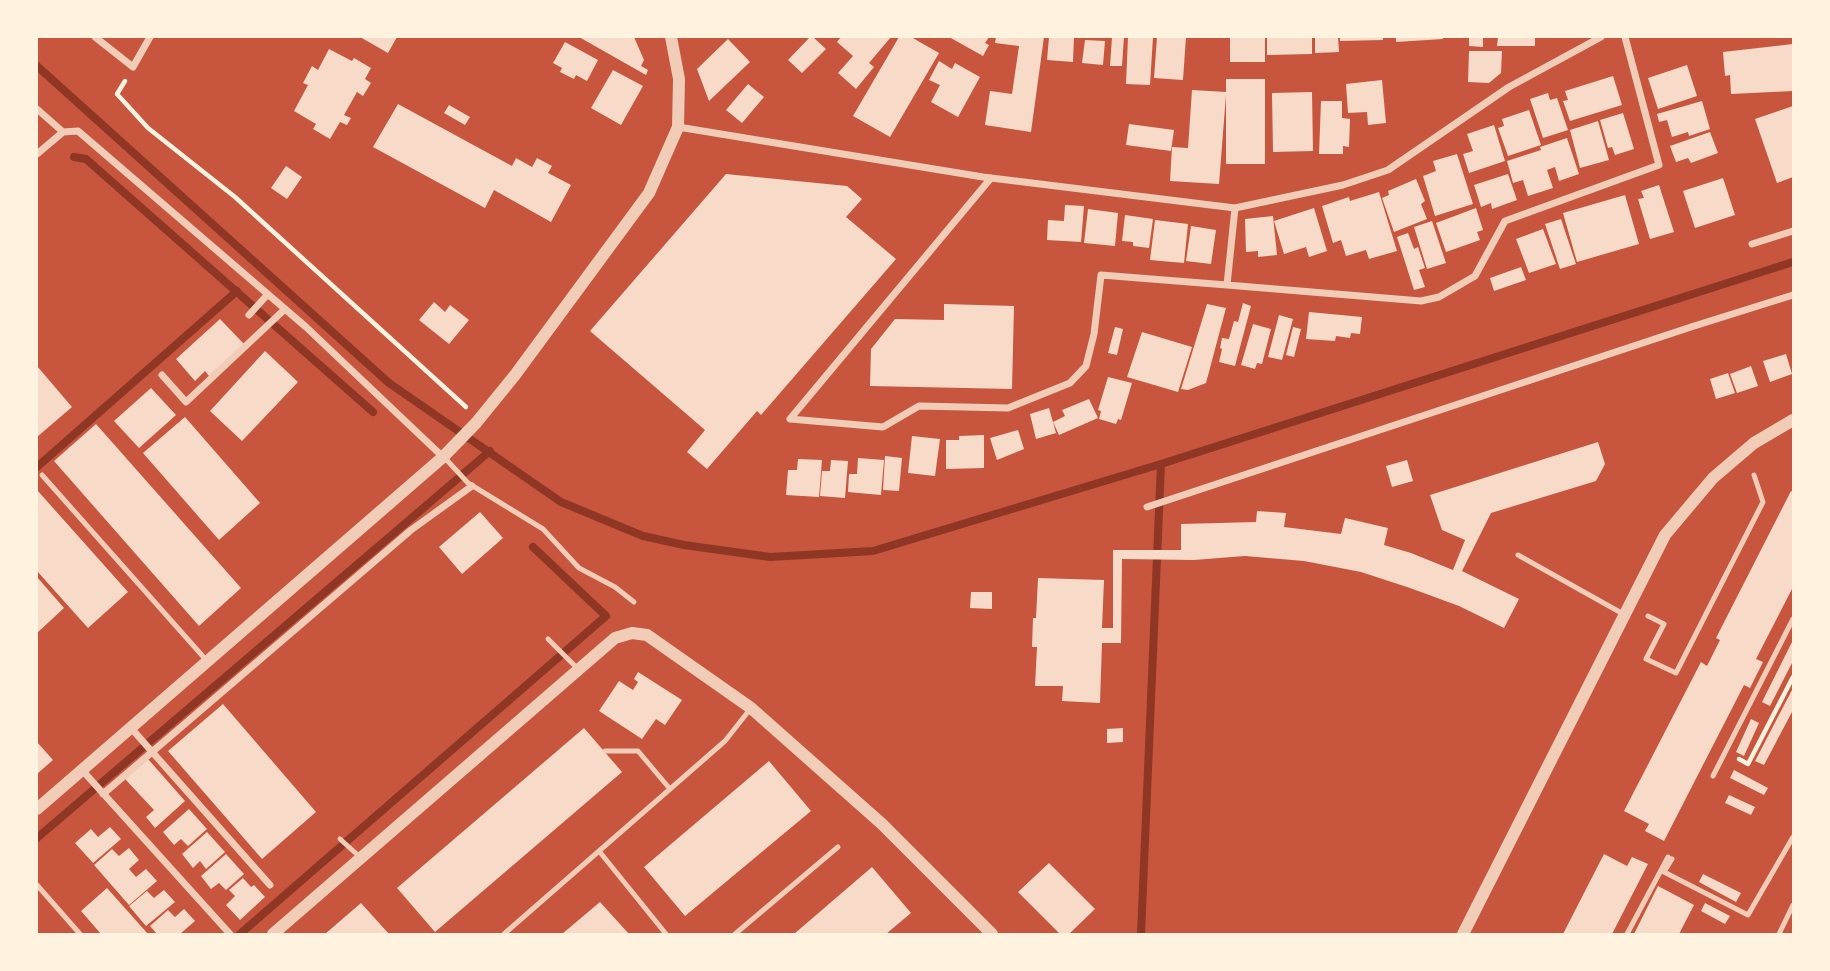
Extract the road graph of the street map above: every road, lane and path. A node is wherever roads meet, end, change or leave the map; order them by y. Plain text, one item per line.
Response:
1 (94, 37) edge
2 (150, 37) edge
3 (671, 37) edge
4 (1601, 37) edge
5 (1625, 37) edge
6 (133, 67) junction
7 (37, 109) edge
8 (678, 127) junction
9 (63, 132) junction
10 (37, 154) edge
11 (991, 178) junction
12 (1236, 208) junction
13 (1793, 231) edge
14 (1752, 244) dead end
15 (1227, 285) junction
16 (268, 294) junction
17 (1793, 295) edge
18 (285, 309) junction
19 (249, 315) dead end
20 (162, 376) dead end
21 (1793, 420) edge
22 (478, 421) junction
23 (448, 452) junction
24 (42, 475) dead end
25 (1754, 475) dead end
26 (470, 485) junction
27 (1147, 507) dead end
28 (1518, 555) dead end
29 (634, 602) dead end
30 (1625, 615) junction
31 (1648, 616) dead end
32 (1792, 623) edge
33 (548, 639) dead end
34 (207, 661) junction
35 (576, 666) junction
36 (1793, 677) edge
37 (751, 708) junction
38 (131, 728) junction
39 (150, 750) junction
40 (605, 751) dead end
41 (1726, 752) junction
42 (82, 770) junction
43 (1713, 776) dead end
44 (670, 789) junction
45 (103, 794) junction
46 (37, 809) edge
47 (1793, 837) edge
48 (340, 838) dead end
49 (838, 846) dead end
50 (599, 851) junction
51 (358, 856) junction
52 (270, 885) dead end
53 (37, 886) edge
54 (1793, 905) edge
55 (1468, 932) edge
56 (80, 934) edge
57 (230, 934) edge
58 (273, 934) edge
59 (504, 934) edge
60 (666, 934) edge
61 (735, 934) edge
62 (992, 934) edge
63 (1627, 934) edge
64 (1779, 934) edge

1 - 6 street
2 - 6 street
3 - 8 street
4 - 12 street
5 - 15 street
6 - 22 path
7 - 9 street
8 - 11 street
8 - 22 street
9 - 10 street
9 - 16 street
11 - 12 street
11 - 15 street
12 - 15 street
13 - 14 street
16 - 18 street
16 - 19 street
17 - 27 street
18 - 20 street
18 - 23 street
21 - 30 street
22 - 23 street
23 - 26 lane
23 - 34 street
24 - 34 lane
25 - 31 lane
26 - 29 lane
26 - 39 street
28 - 30 lane
30 - 55 street
32 - 41 lane
33 - 35 lane
34 - 38 street
35 - 37 street
35 - 51 street
36 - 41 path
37 - 44 lane
37 - 62 street
38 - 39 street
38 - 42 street
39 - 45 street
39 - 52 street
40 - 44 lane
41 - 43 lane
42 - 45 street
42 - 46 street
44 - 50 lane
45 - 57 street
47 - 63 lane
48 - 51 lane
49 - 61 lane
50 - 59 lane
50 - 60 lane
51 - 58 street
53 - 56 lane
54 - 64 lane

